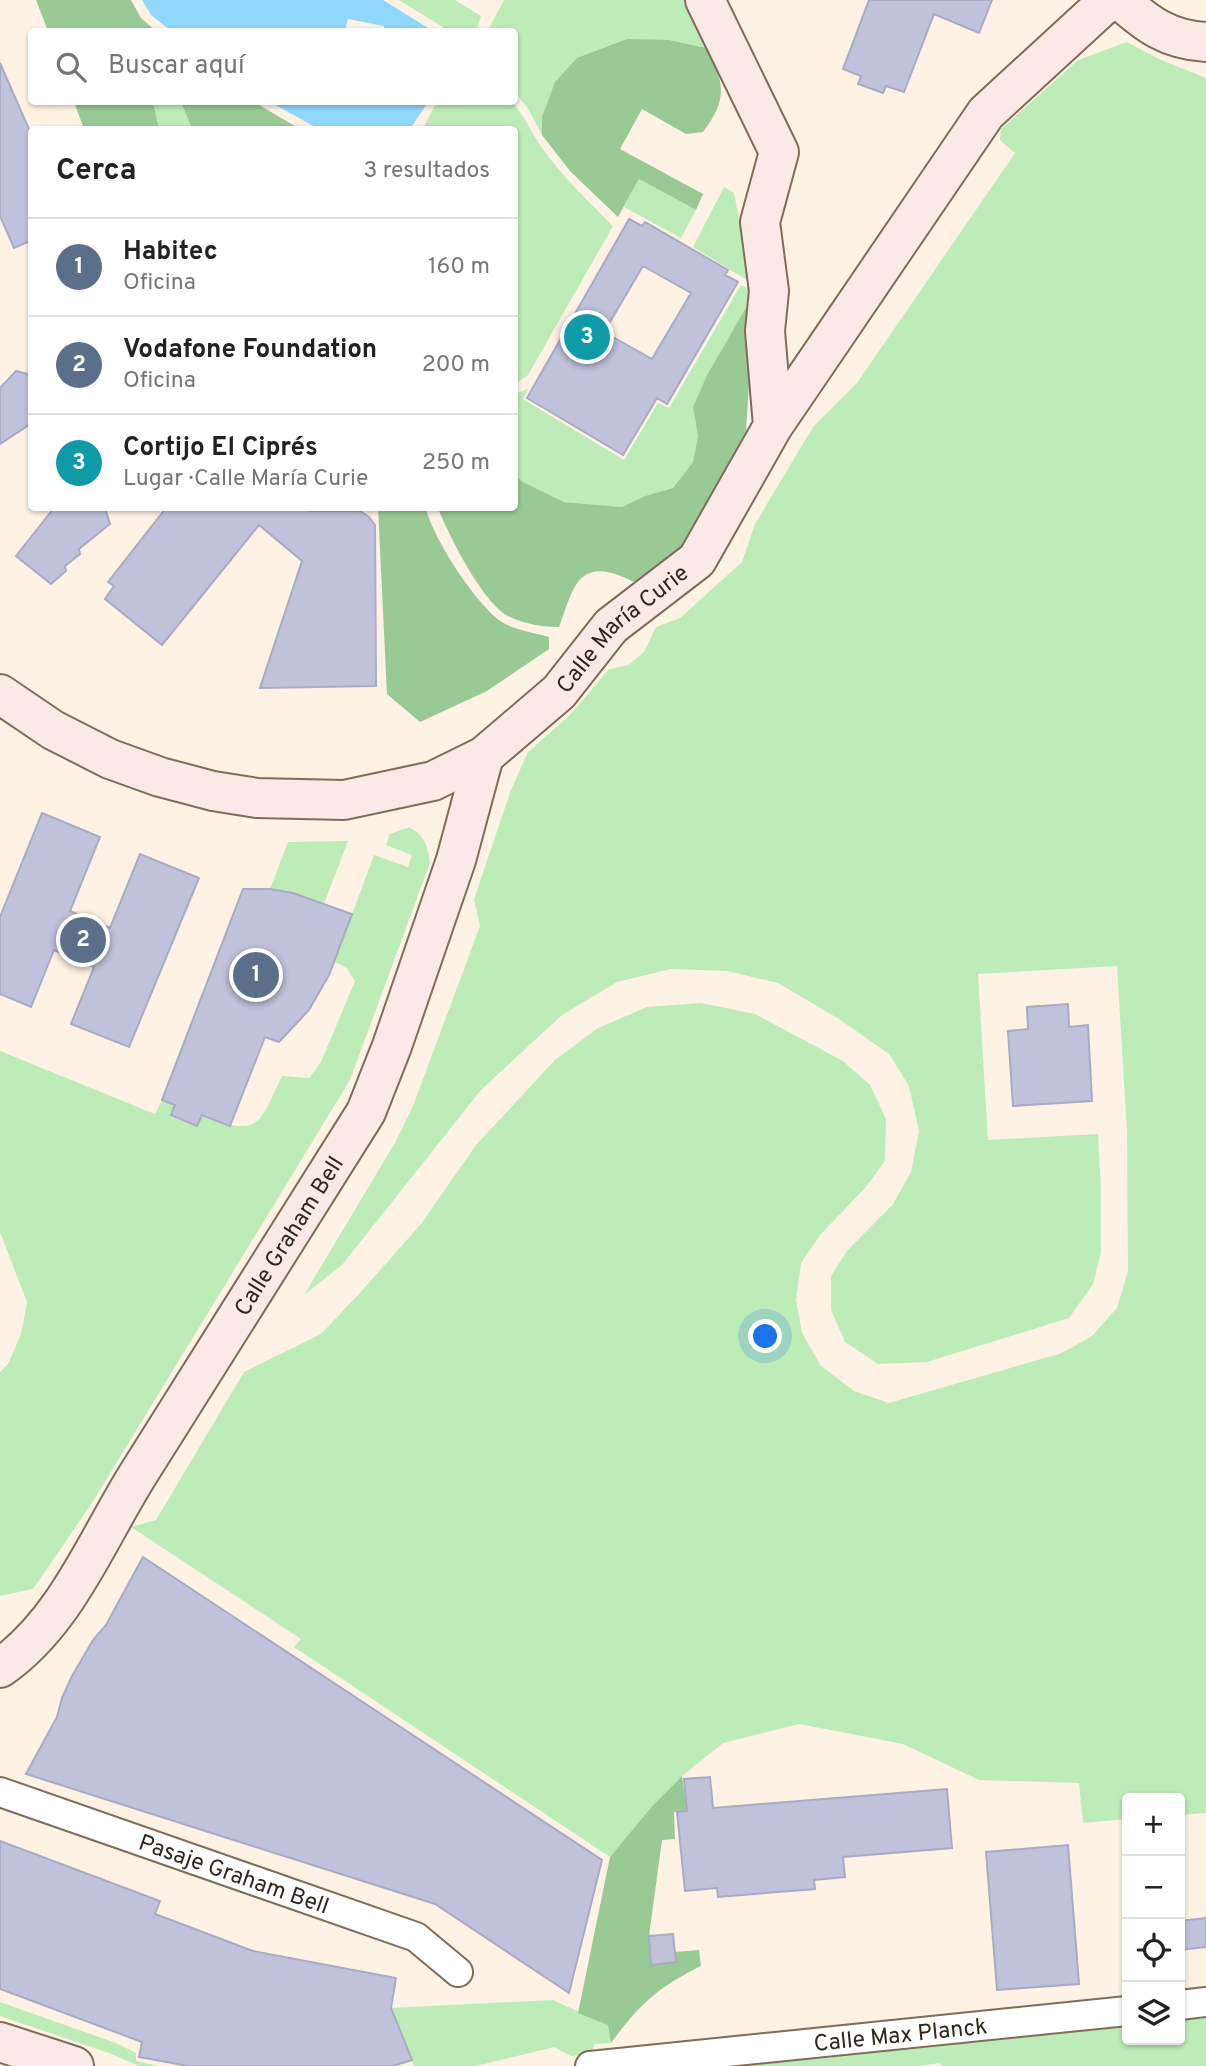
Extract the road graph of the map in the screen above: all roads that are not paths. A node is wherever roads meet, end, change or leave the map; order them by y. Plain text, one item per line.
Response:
1 (705, 0) edge
2 (1109, 0) edge
3 (1120, 0) edge
4 (1206, 42) edge
5 (773, 426) junction
6 (0, 695) edge
7 (484, 756) junction
8 (0, 1668) edge
9 (0, 1792) edge
10 (458, 1972) dead end
11 (1206, 2002) edge
12 (1185, 2004) edge
13 (1122, 2012) edge
14 (0, 2042) edge
15 (74, 2066) edge
16 (590, 2066) edge

1 - 5 street
2 - 5 street, Calle María Curie
3 - 4 street
5 - 7 street, Calle María Curie
6 - 7 street, Calle María Curie
7 - 8 street, Calle Graham Bell
9 - 10 street, Pasaje Graham Bell
11 - 12 street
13 - 16 street, Calle Max Planck
14 - 15 street

